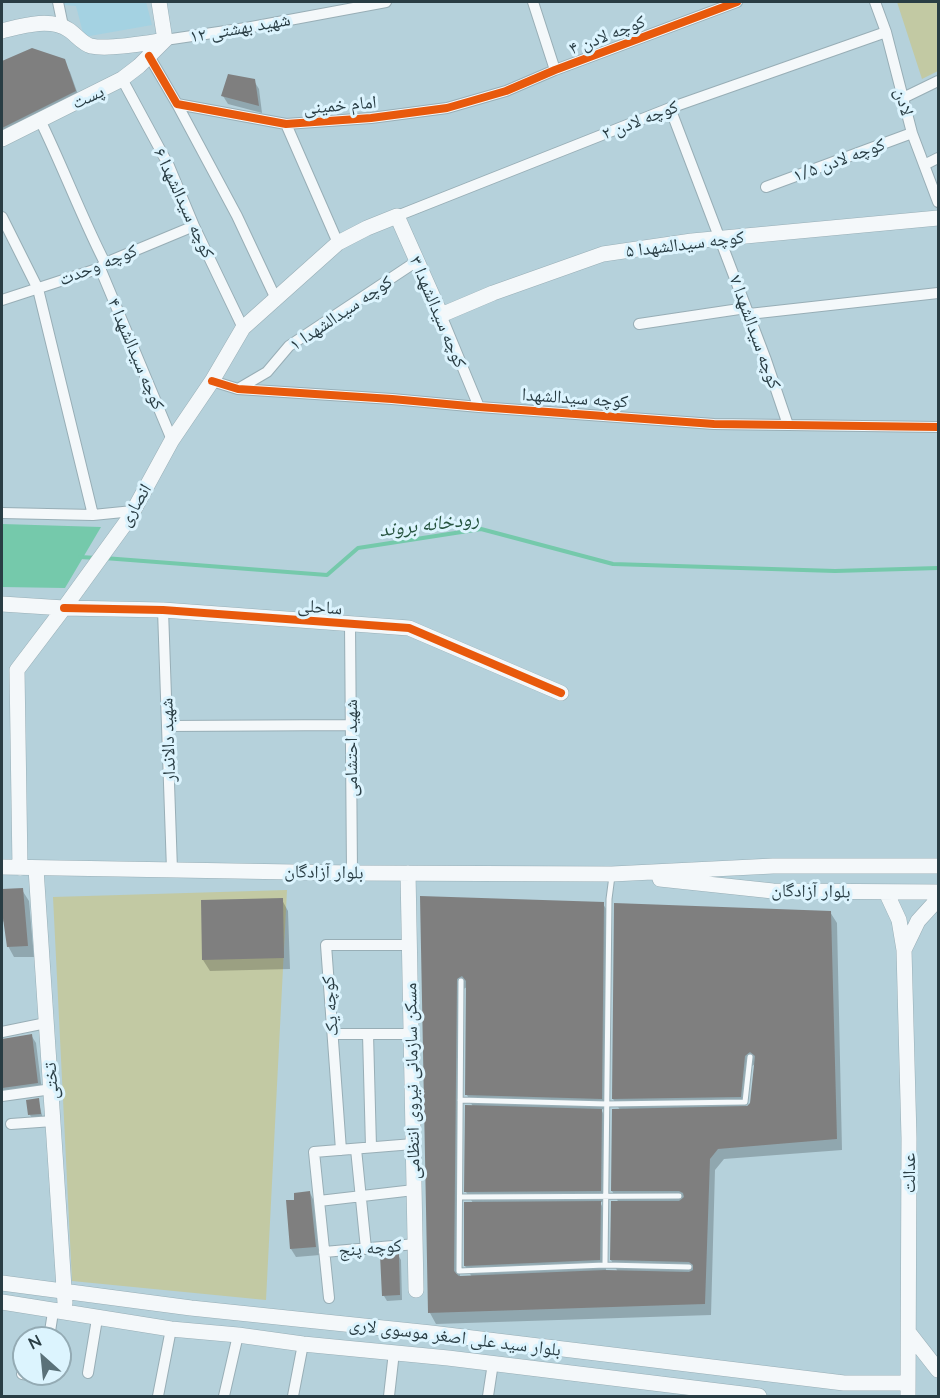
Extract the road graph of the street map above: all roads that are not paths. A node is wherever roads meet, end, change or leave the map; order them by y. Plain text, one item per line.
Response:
1 (58, 2) edge
2 (159, 2) edge
3 (386, 2) edge
4 (533, 2) edge
5 (737, 2) edge
6 (875, 2) edge
7 (63, 26) junction
8 (2, 31) edge
9 (886, 32) junction
10 (165, 40) junction
11 (149, 57) junction
12 (555, 70) junction
13 (122, 79) junction
14 (939, 81) edge
15 (903, 98) junction
16 (177, 104) junction
17 (670, 108) junction
18 (40, 120) junction
19 (286, 124) junction
20 (912, 133) junction
21 (2, 139) edge
22 (939, 158) edge
23 (924, 165) junction
24 (766, 187) dead end
25 (939, 202) edge
26 (397, 216) junction
27 (2, 217) edge
28 (939, 218) edge
29 (194, 226) junction
30 (721, 239) junction
31 (338, 243) junction
32 (417, 261) junction
33 (102, 265) junction
34 (38, 289) junction
35 (939, 293) edge
36 (275, 297) junction
37 (2, 300) edge
38 (748, 311) junction
39 (441, 315) junction
40 (639, 324) dead end
41 (243, 328) junction
42 (212, 381) junction
43 (238, 389) junction
44 (479, 407) junction
45 (788, 425) junction
46 (939, 427) edge
47 (172, 440) junction
48 (2, 513) edge
49 (131, 514) junction
50 (93, 516) junction
51 (2, 604) edge
52 (64, 608) junction
53 (162, 610) junction
54 (350, 624) junction
55 (561, 693) dead end
56 (351, 725) junction
57 (167, 726) junction
58 (939, 866) edge
59 (2, 867) edge
60 (20, 868) junction
61 (36, 869) junction
62 (172, 870) junction
63 (352, 873) junction
64 (408, 873) junction
65 (612, 874) junction
66 (886, 892) junction
67 (939, 892) edge
68 (939, 899) edge
69 (408, 945) junction
70 (904, 950) junction
71 (461, 981) dead end
72 (46, 1023) junction
73 (2, 1032) edge
74 (333, 1034) junction
75 (368, 1034) junction
76 (410, 1034) junction
77 (750, 1057) dead end
78 (52, 1089) junction
79 (2, 1096) edge
80 (460, 1100) junction
81 (607, 1104) junction
82 (53, 1121) junction
83 (10, 1124) dead end
84 (413, 1144) junction
85 (372, 1148) junction
86 (356, 1149) junction
87 (341, 1150) junction
88 (414, 1191) junction
89 (360, 1196) junction
90 (606, 1196) junction
91 (679, 1196) dead end
92 (460, 1197) junction
93 (319, 1201) junction
94 (416, 1244) junction
95 (366, 1249) junction
96 (324, 1252) junction
97 (605, 1265) junction
98 (689, 1267) dead end
99 (2, 1283) edge
100 (417, 1290) dead end
101 (65, 1293) junction
102 (329, 1298) dead end
103 (2, 1302) edge
104 (59, 1313) junction
105 (97, 1319) junction
106 (54, 1326) edge
107 (171, 1329) junction
108 (909, 1333) junction
109 (238, 1335) junction
110 (303, 1344) junction
111 (394, 1352) junction
112 (493, 1363) junction
113 (939, 1370) edge
114 (88, 1373) dead end
115 (908, 1390) edge
116 (158, 1396) edge
117 (225, 1396) edge
118 (293, 1396) edge
119 (389, 1396) edge
120 (489, 1396) edge
121 (757, 1396) edge

1 - 7 street
2 - 10 main road
3 - 10 street, شهید بهشتی ۱۲
4 - 12 street
5 - 12 street, کوچه لادن ۴
6 - 9 street, لادن
7 - 8 main road
7 - 10 main road
9 - 15 street, لادن
9 - 17 street, کوچه لادن ۲
10 - 11 main road, پست
11 - 13 main road, پست
11 - 16 street
12 - 19 street, امام خمینی
13 - 18 main road, پست
13 - 29 street, کوچه سیدالشهدا ۶
14 - 15 street
15 - 20 street, لادن
16 - 19 street, امام خمینی
16 - 36 street
17 - 26 street, کوچه لادن ۲
17 - 30 street, کوچه سیدالشهدا ۷
18 - 21 main road, پست
18 - 33 street, کوچه سیدالشهدا ۴
19 - 31 street
20 - 23 street, لادن
20 - 24 street, کوچه لادن ۱/۵
22 - 23 street
23 - 25 street, لادن
26 - 31 main road, انصاری
26 - 32 main road, کوچه سیدالشهدا ۳
27 - 34 street
28 - 30 main road, کوچه سیدالشهدا ۵
29 - 33 street, کوچه وحدت
29 - 41 street, کوچه سیدالشهدا ۶
30 - 38 street, کوچه سیدالشهدا ۷
30 - 39 main road, کوچه سیدالشهدا ۵
31 - 36 main road, انصاری
32 - 39 main road, کوچه سیدالشهدا ۳
32 - 43 street, کوچه سیدالشهدا ۱
33 - 34 street, کوچه وحدت
33 - 47 street, کوچه سیدالشهدا ۴
34 - 37 street, کوچه وحدت
34 - 50 street
35 - 38 street
36 - 41 main road, انصاری
38 - 40 street
38 - 45 street, کوچه سیدالشهدا ۷
39 - 44 street, کوچه سیدالشهدا ۳
41 - 42 main road, انصاری
42 - 43 street, کوچه سیدالشهدا
42 - 47 main road, انصاری
43 - 44 street, کوچه سیدالشهدا
44 - 45 street, کوچه سیدالشهدا
45 - 46 street, کوچه سیدالشهدا
47 - 49 main road, انصاری
48 - 50 street
49 - 50 street
49 - 52 main road, انصاری
51 - 52 main road, ساحلی
52 - 53 main road, ساحلی
52 - 60 main road, انصاری
53 - 54 main road, ساحلی
53 - 57 street, شهید دالاندار
54 - 55 main road, ساحلی
54 - 56 street, شهید احتشامی
56 - 57 street
56 - 63 street, شهید احتشامی
57 - 62 street, شهید دالاندار
58 - 65 main road, بلوار آزادگان
59 - 60 main road, بلوار آزادگان
60 - 61 main road, بلوار آزادگان
61 - 62 main road, بلوار آزادگان
61 - 72 main road, تختی
62 - 63 main road, بلوار آزادگان
63 - 64 main road, بلوار آزادگان
64 - 65 main road, بلوار آزادگان
64 - 69 main road, مسکن سازمانی نیروی انتظامی
65 - 66 main road, بلوار آزادگان
65 - 81 lane
66 - 67 main road, بلوار آزادگان
66 - 70 main road, عدالت
68 - 70 main road
69 - 74 street, کوچه یک
69 - 76 main road, مسکن سازمانی نیروی انتظامی
70 - 108 main road, عدالت
71 - 80 lane
72 - 73 street
72 - 78 main road, تختی
74 - 75 street
74 - 87 street, کوچه یک
75 - 76 street
75 - 85 street
76 - 84 main road, مسکن سازمانی نیروی انتظامی
77 - 81 lane
78 - 79 street
78 - 82 main road, تختی
80 - 81 lane
80 - 92 lane
81 - 90 lane
82 - 83 street
82 - 101 main road, تختی
84 - 85 street
84 - 88 main road, مسکن سازمانی نیروی انتظامی
85 - 86 street
86 - 87 street
86 - 89 street
87 - 93 street
88 - 89 street
88 - 94 main road, مسکن سازمانی نیروی انتظامی
89 - 93 street
89 - 95 street
90 - 91 lane
90 - 92 lane
90 - 97 lane
92 - 97 lane
93 - 96 street
94 - 95 street, کوچه پنج
94 - 100 main road, مسکن سازمانی نیروی انتظامی
95 - 96 street, کوچه پنج
96 - 102 street
97 - 98 lane
99 - 101 main road, بلوار سید علی اصغر موسوی لاری
101 - 104 main road, تختی
101 - 115 main road, بلوار سید علی اصغر موسوی لاری
103 - 104 main road, بلوار سید علی اصغر موسوی لاری
104 - 105 main road, بلوار سید علی اصغر موسوی لاری
104 - 106 street
105 - 107 main road, بلوار سید علی اصغر موسوی لاری
105 - 114 street
107 - 109 main road, بلوار سید علی اصغر موسوی لاری
107 - 116 street
108 - 113 main road
108 - 115 main road, عدالت
109 - 110 main road, بلوار سید علی اصغر موسوی لاری
109 - 117 street
110 - 111 main road, بلوار سید علی اصغر موسوی لاری
110 - 118 street
111 - 112 main road, بلوار سید علی اصغر موسوی لاری
111 - 119 street
112 - 120 street
112 - 121 main road, بلوار سید علی اصغر موسوی لاری

